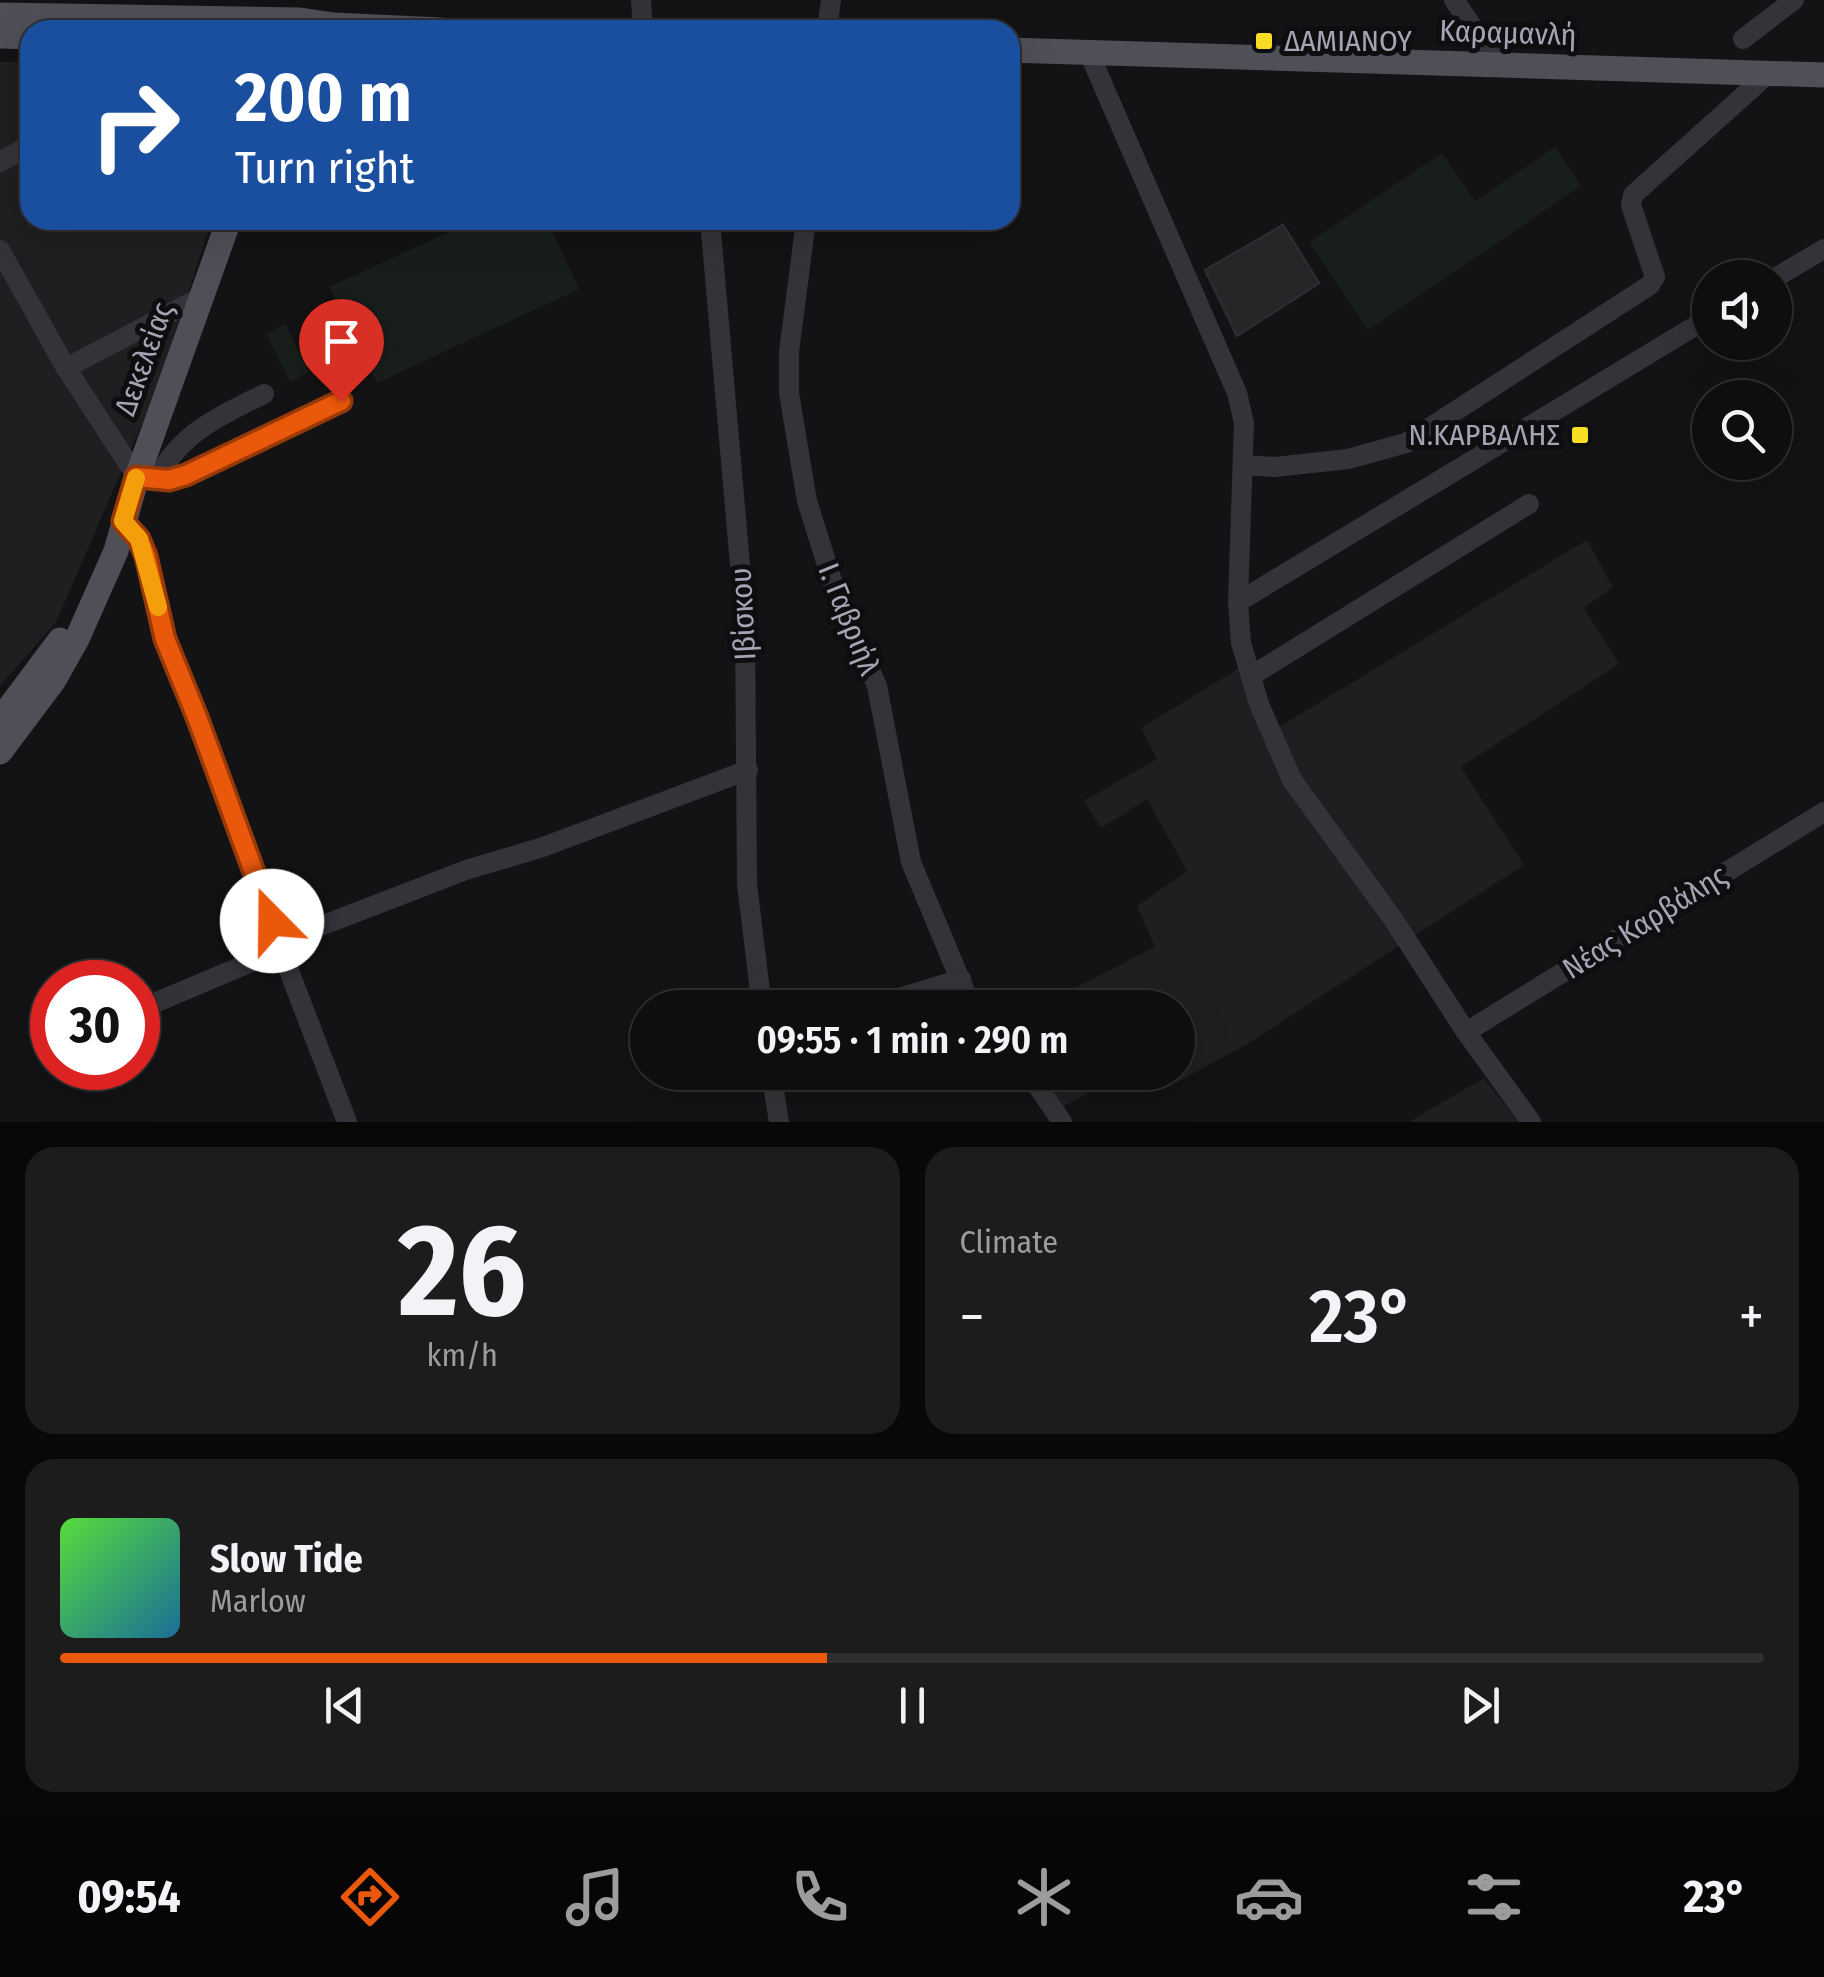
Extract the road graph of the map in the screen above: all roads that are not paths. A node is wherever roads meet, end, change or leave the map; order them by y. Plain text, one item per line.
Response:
1 (78, 0) edge
2 (1454, 0) edge
3 (1794, 0) edge
4 (108, 17) junction
5 (78, 20) edge
6 (298, 20) edge
7 (1743, 40) dead end
8 (1020, 50) edge
9 (1089, 53) junction
10 (1499, 65) junction
11 (1769, 73) junction
12 (1824, 75) edge
13 (225, 230) edge
14 (711, 230) edge
15 (805, 230) edge
16 (1824, 249) edge
17 (1, 256) edge
18 (1792, 268) edge
19 (201, 297) junction
20 (1692, 328) edge
21 (66, 368) junction
22 (264, 394) dead end
23 (341, 401) dead end
24 (1243, 465) junction
25 (147, 478) junction
26 (1529, 504) dead end
27 (123, 521) junction
28 (1238, 602) junction
29 (1251, 676) junction
30 (28, 685) junction
31 (0, 700) edge
32 (0, 720) edge
33 (0, 752) edge
34 (748, 770) junction
35 (1824, 812) edge
36 (282, 947) junction
37 (960, 979) junction
38 (760, 990) edge
39 (924, 990) edge
40 (965, 990) edge
41 (160, 1000) edge
42 (1466, 1032) junction
43 (774, 1090) edge
44 (1040, 1090) edge
45 (347, 1122) edge
46 (779, 1122) edge
47 (1062, 1122) edge
48 (1531, 1122) edge

1 - 4 main road
2 - 10 street
3 - 7 street
4 - 5 main road
4 - 6 main road
8 - 9 main road, Καραμανλή
9 - 10 main road, Καραμανλή
9 - 24 street
10 - 11 main road, Καραμανλή
11 - 12 main road, Καραμανλή
11 - 24 street
13 - 19 main road, Δεκελείας
14 - 34 street, Ιβίσκου
15 - 37 street, Ι. Γαβριήλ
16 - 18 street
17 - 21 street
19 - 21 street
19 - 25 main road, Δεκελείας
20 - 28 street
21 - 25 street
22 - 25 street
23 - 25 street
24 - 28 street
25 - 27 main road, Δεκελείας
26 - 29 street
27 - 30 main road, Δεκελείας
27 - 33 main road, Δεκελείας
27 - 36 street
28 - 29 street
29 - 42 street
30 - 31 street
30 - 32 main road, Δεκελείας
34 - 36 street
34 - 38 street, Ιβίσκου
35 - 42 street, Νέας Καρβάλης
36 - 41 street
36 - 45 street
37 - 39 street
37 - 40 street, Ι. Γαβριήλ
42 - 48 street
43 - 46 street
44 - 47 street

